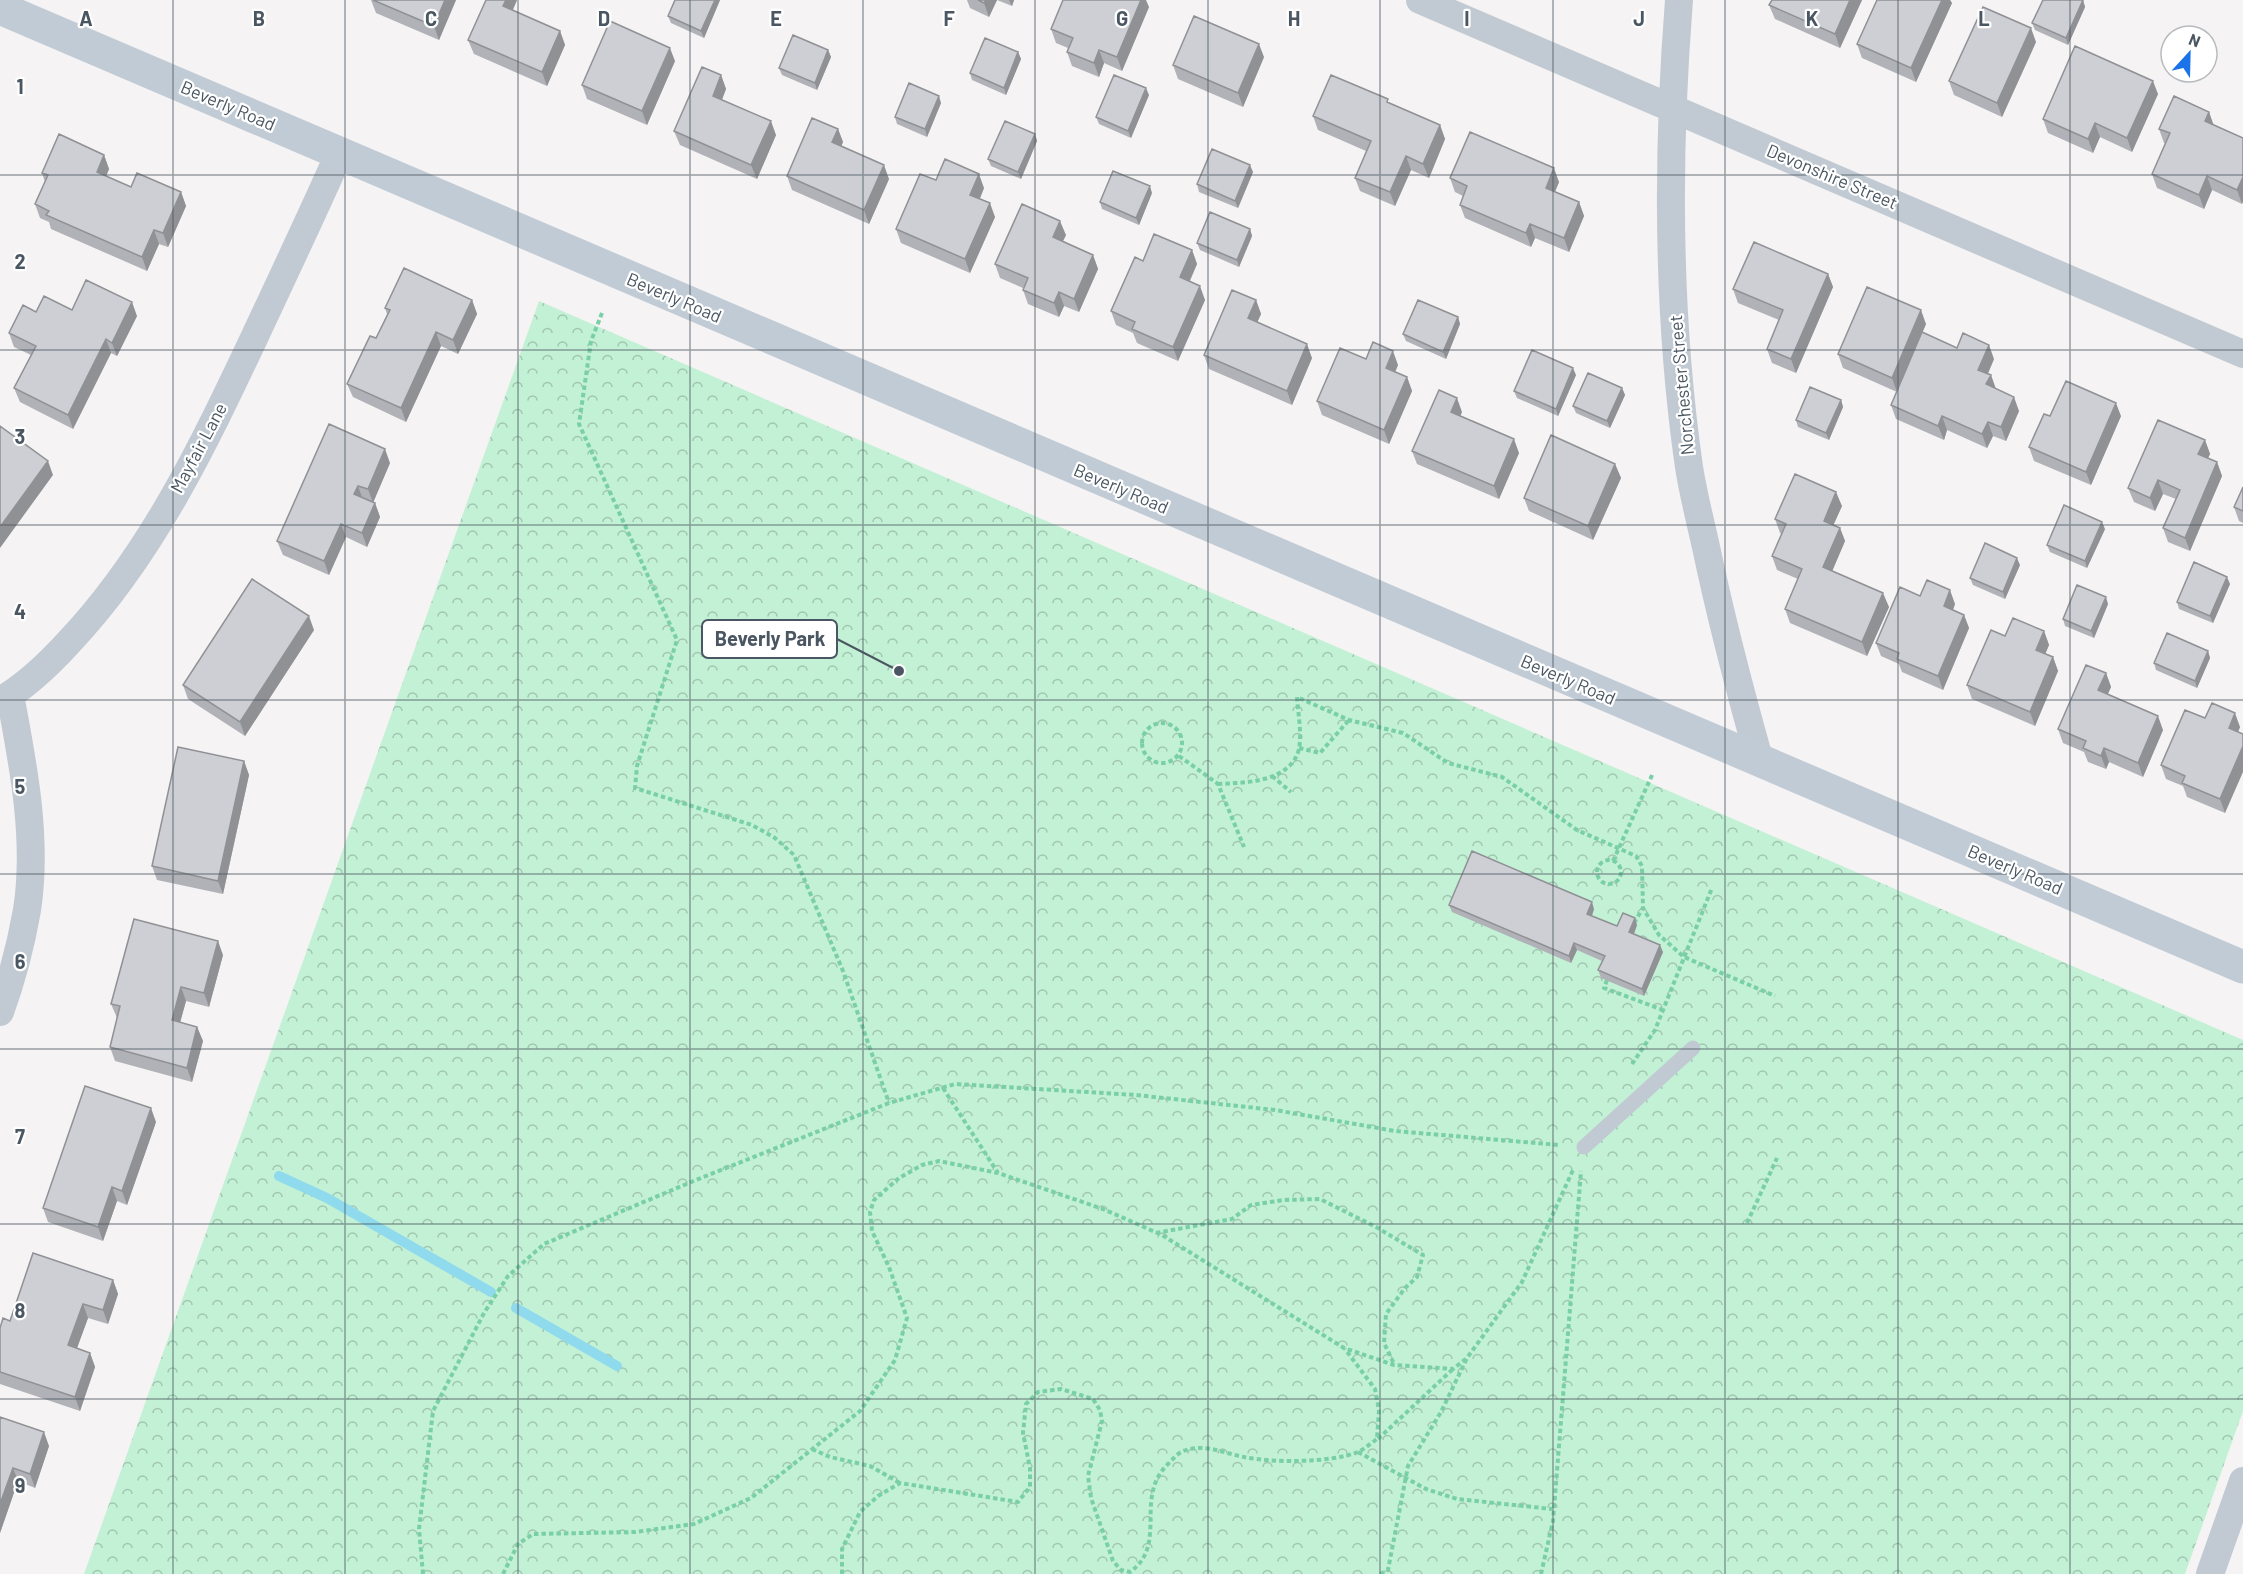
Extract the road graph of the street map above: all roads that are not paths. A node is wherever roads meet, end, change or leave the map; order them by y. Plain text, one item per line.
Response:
1 (1420, 0) edge
2 (1679, 0) edge
3 (0, 8) edge
4 (1673, 108) junction
5 (339, 154) junction
6 (2243, 354) edge
7 (5, 698) edge
8 (1760, 762) junction
9 (2243, 968) edge
10 (0, 1012) edge
11 (1693, 1048) dead end
12 (1584, 1147) road end
13 (2243, 1482) edge
14 (2210, 1574) edge

1 - 4 street, Devonshire Street
2 - 4 street, Norchester Street
3 - 5 street, Beverly Road
4 - 6 street, Devonshire Street
4 - 8 street, Norchester Street
5 - 7 street, Mayfair Lane
5 - 8 street, Beverly Road
7 - 10 street
8 - 9 street, Beverly Road
11 - 12 lane
13 - 14 street

